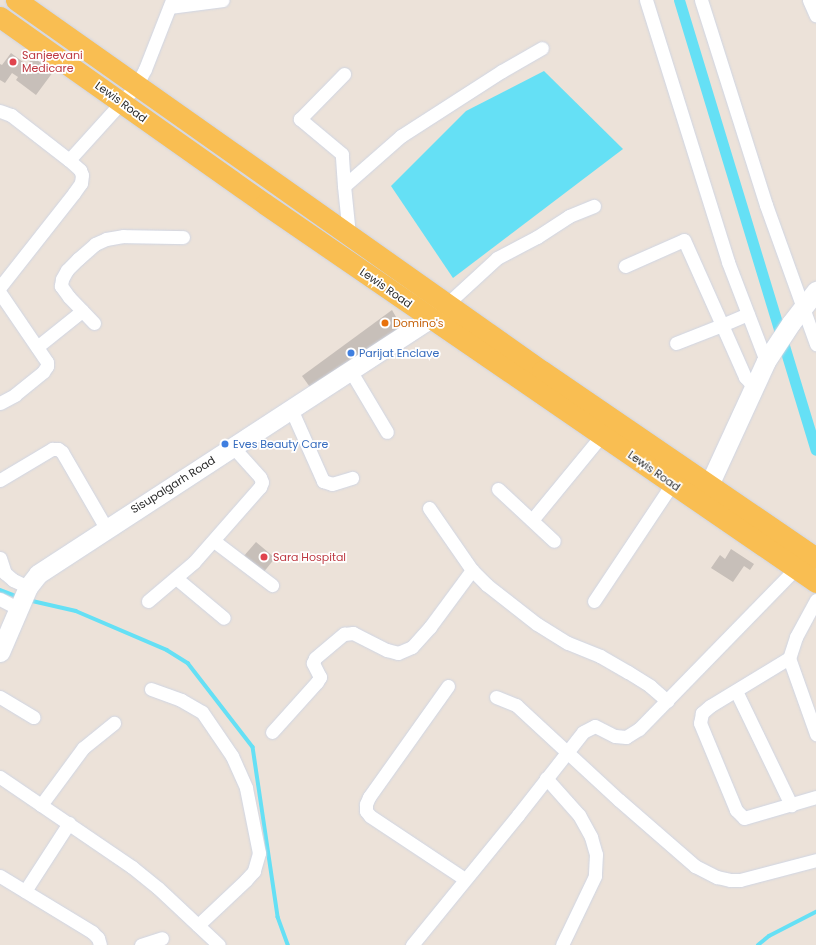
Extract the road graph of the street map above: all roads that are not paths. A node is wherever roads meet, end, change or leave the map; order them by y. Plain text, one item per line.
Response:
1 (16, 0) edge
2 (223, 0) edge
3 (646, 0) edge
4 (701, 0) edge
5 (809, 0) edge
6 (171, 3) edge
7 (816, 16) edge
8 (0, 17) edge
9 (542, 48) dead end
10 (344, 74) dead end
11 (136, 86) junction
12 (122, 102) junction
13 (0, 111) edge
14 (69, 160) junction
15 (344, 186) junction
16 (594, 206) dead end
17 (349, 235) junction
18 (183, 237) dead end
19 (625, 266) dead end
20 (0, 287) edge
21 (816, 291) edge
22 (0, 293) edge
23 (447, 304) junction
24 (802, 308) junction
25 (82, 311) junction
26 (748, 314) junction
27 (430, 318) junction
28 (94, 323) dead end
29 (722, 325) junction
30 (676, 343) dead end
31 (816, 344) edge
32 (37, 346) junction
33 (770, 354) junction
34 (350, 370) junction
35 (754, 387) junction
36 (0, 403) edge
37 (291, 409) junction
38 (387, 432) dead end
39 (601, 436) junction
40 (233, 447) junction
41 (352, 478) dead end
42 (0, 480) edge
43 (672, 484) junction
44 (498, 489) dead end
45 (704, 493) junction
46 (430, 508) dead end
47 (532, 520) junction
48 (106, 528) junction
49 (214, 540) junction
50 (554, 542) dead end
51 (0, 558) edge
52 (816, 558) edge
53 (796, 568) junction
54 (472, 570) junction
55 (176, 578) junction
56 (816, 582) edge
57 (272, 585) dead end
58 (23, 598) junction
59 (0, 599) edge
60 (816, 600) edge
61 (148, 601) dead end
62 (594, 601) dead end
63 (224, 618) dead end
64 (0, 652) edge
65 (789, 658) junction
66 (448, 686) dead end
67 (151, 689) dead end
68 (736, 691) junction
69 (0, 697) edge
70 (496, 697) dead end
71 (667, 701) junction
72 (33, 717) dead end
73 (114, 723) dead end
74 (272, 732) dead end
75 (816, 734) edge
76 (566, 752) junction
77 (0, 778) edge
78 (546, 778) junction
79 (816, 797) edge
80 (41, 805) junction
81 (791, 805) junction
82 (69, 823) junction
83 (816, 860) edge
84 (0, 876) edge
85 (465, 879) junction
86 (24, 891) junction
87 (198, 925) junction
88 (162, 938) dead end
89 (212, 943) edge
90 (103, 944) edge
91 (141, 945) edge
92 (412, 945) edge
93 (562, 945) edge

1 - 11 main road, Lewis Road
2 - 6 street
3 - 26 street
4 - 24 street
5 - 7 street
6 - 11 street
8 - 12 main road, Lewis Road
9 - 15 street
10 - 15 street
11 - 12 street
11 - 17 main road, Lewis Road
12 - 14 street
12 - 27 main road, Lewis Road
13 - 14 street
14 - 20 street
15 - 17 street
16 - 23 street
17 - 23 main road, Lewis Road
18 - 25 street
19 - 29 street
21 - 24 street
22 - 32 street
23 - 27 street, Sisupalgarh Road
23 - 45 main road, Lewis Road
24 - 31 street
24 - 33 street
25 - 28 street
25 - 32 street
26 - 29 street
26 - 33 street
27 - 34 street, Sisupalgarh Road
27 - 39 main road, Lewis Road
29 - 30 street
29 - 35 street
32 - 36 street
33 - 35 street
34 - 37 street, Sisupalgarh Road
34 - 38 street
35 - 45 street
37 - 40 street, Sisupalgarh Road
37 - 41 street
39 - 43 main road, Lewis Road
39 - 47 street
40 - 48 street, Sisupalgarh Road
40 - 49 street
42 - 48 street
43 - 45 main road, Lewis Road
43 - 62 street
44 - 47 street
45 - 52 main road, Lewis Road
45 - 53 main road, Lewis Road
46 - 54 street
47 - 50 street
48 - 58 street, Sisupalgarh Road
49 - 55 street
49 - 57 street
51 - 58 street
53 - 56 main road, Lewis Road
53 - 71 street
54 - 71 street
54 - 74 street
55 - 61 street
55 - 63 street
58 - 59 street
58 - 64 street, Sisupalgarh Road
60 - 65 street
65 - 68 street
65 - 75 street
66 - 85 street
67 - 87 street
68 - 81 street
68 - 81 street
69 - 72 street
70 - 76 street
71 - 76 street
73 - 80 street
76 - 78 street
76 - 83 street
77 - 80 street
78 - 85 street
78 - 93 street
79 - 81 street
80 - 82 street
82 - 86 street
82 - 87 street
84 - 86 street
85 - 92 street
86 - 90 street
87 - 89 street
88 - 91 street

